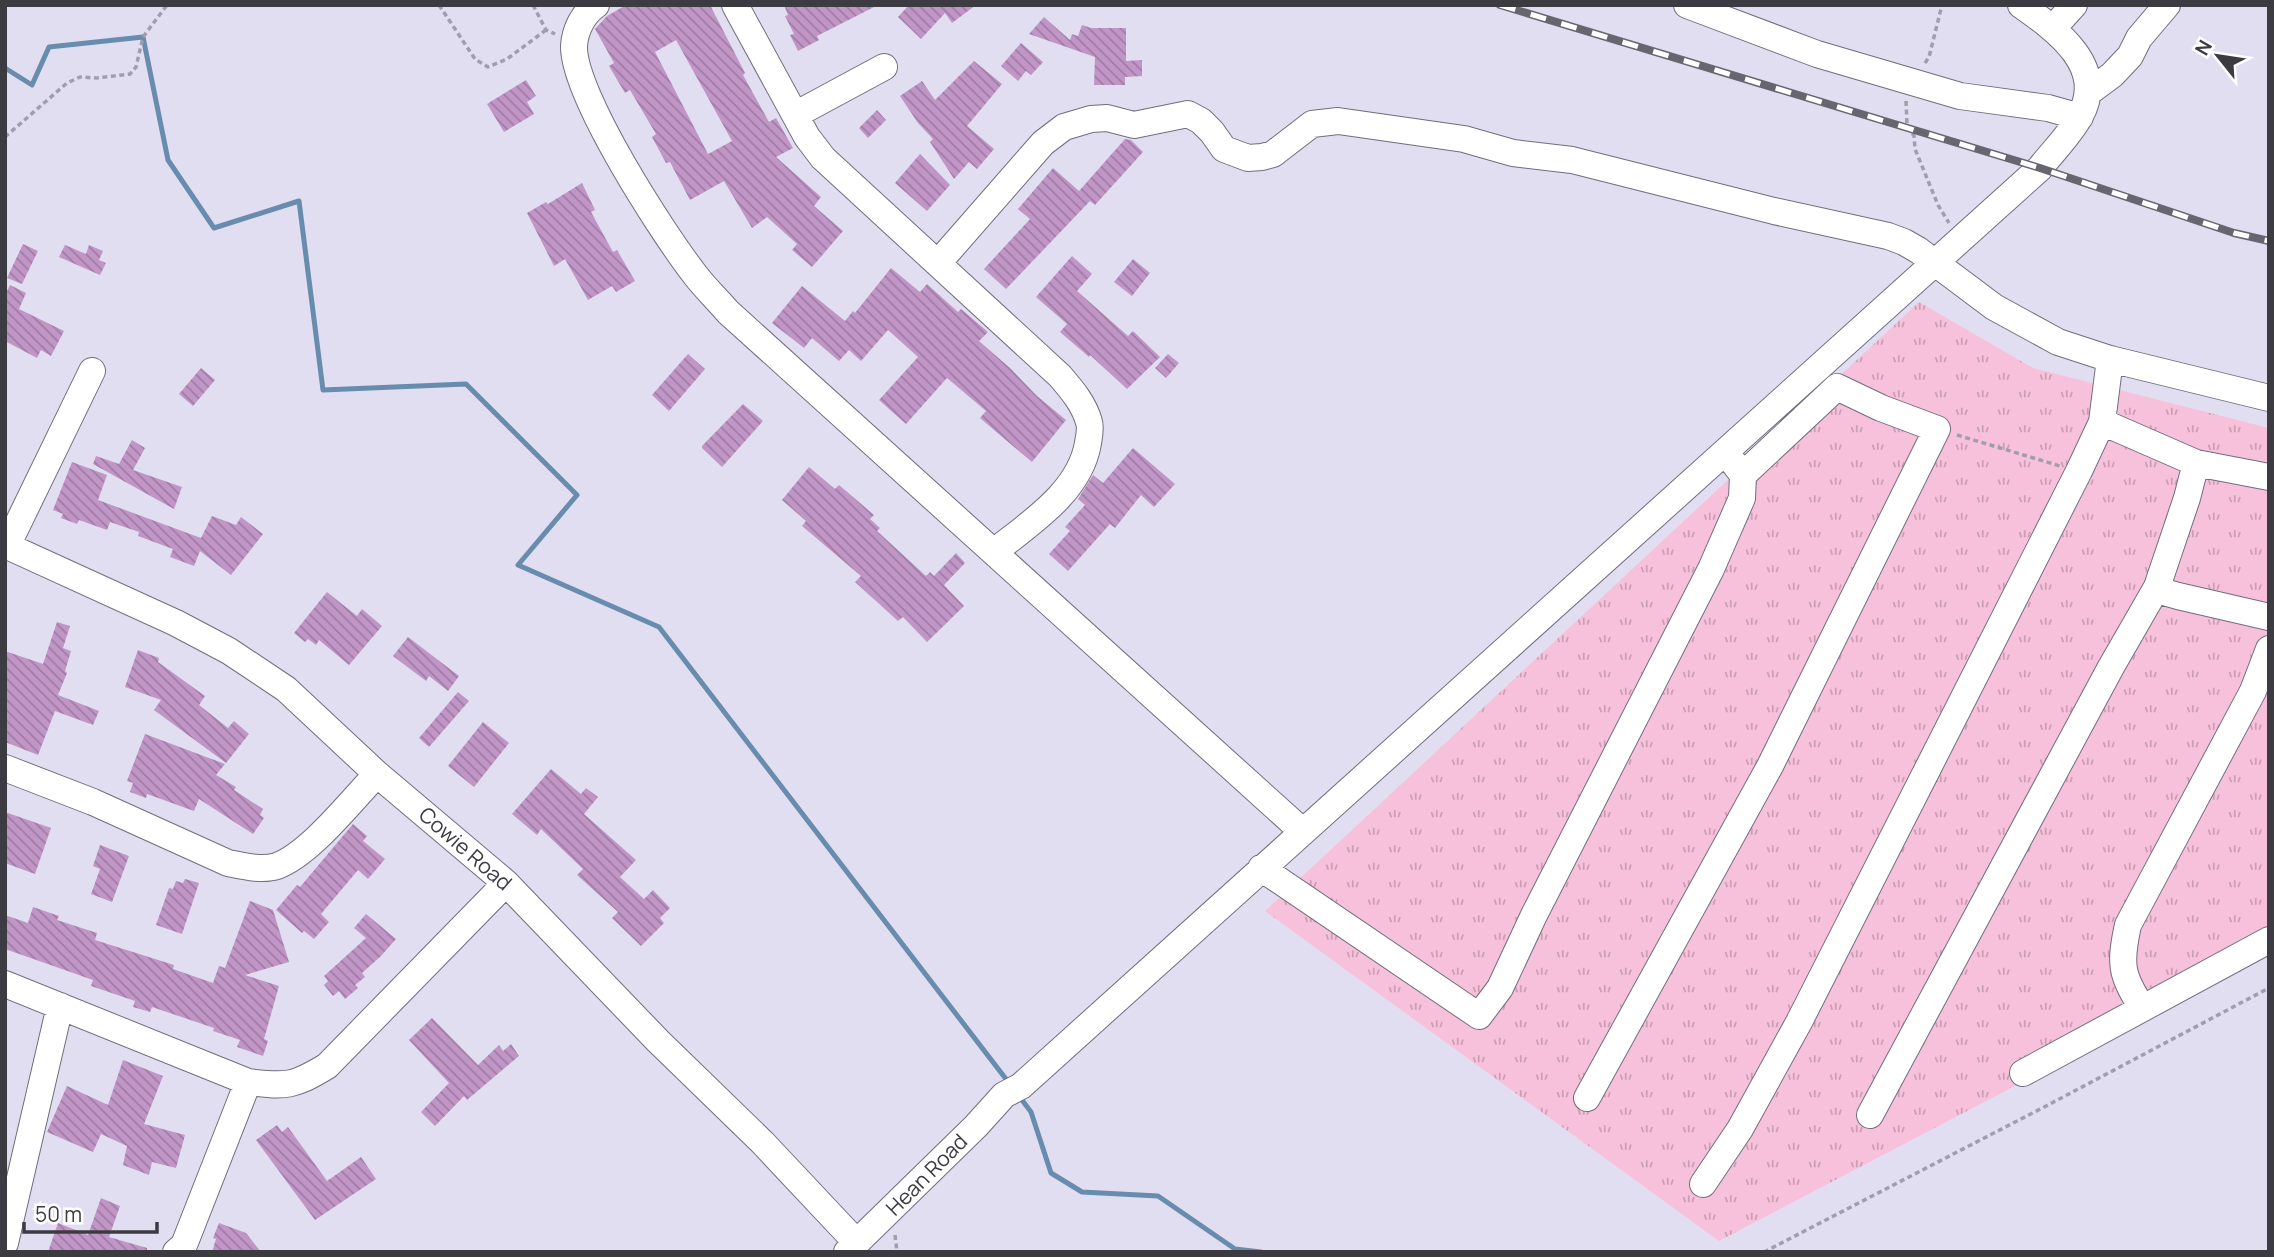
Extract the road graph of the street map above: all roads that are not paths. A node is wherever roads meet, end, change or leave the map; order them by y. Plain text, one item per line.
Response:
1 (596, 5) edge
2 (735, 5) edge
3 (1687, 5) edge
4 (2021, 5) edge
5 (2074, 5) edge
6 (2166, 5) edge
7 (2053, 28) junction
8 (884, 67) dead end
9 (2089, 92) junction
10 (796, 115) junction
11 (2080, 117) junction
12 (938, 263) junction
13 (1935, 265) junction
14 (2110, 359) junction
15 (92, 371) dead end
16 (2269, 398) edge
17 (2102, 422) junction
18 (1726, 452) junction
19 (2196, 463) junction
20 (1743, 475) junction
21 (2269, 477) edge
22 (6, 546) edge
23 (994, 552) junction
24 (2157, 587) junction
25 (2269, 617) edge
26 (2269, 649) edge
27 (5, 768) edge
28 (377, 774) junction
29 (1302, 831) junction
30 (1261, 868) junction
31 (506, 883) junction
32 (2269, 940) edge
33 (5, 984) edge
34 (60, 1006) junction
35 (2142, 1007) junction
36 (2023, 1073) dead end
37 (248, 1082) junction
38 (1587, 1098) dead end
39 (1870, 1115) dead end
40 (1703, 1184) dead end
41 (5, 1243) edge
42 (852, 1247) edge
43 (176, 1252) edge

1 - 23 street
2 - 10 street
3 - 11 street
4 - 7 street
5 - 7 street
6 - 9 street
7 - 9 street
8 - 10 street
9 - 11 street, Hean Road
10 - 12 street
11 - 13 street, Hean Road
12 - 13 street
12 - 23 street
13 - 14 street
13 - 18 street, Hean Road
14 - 16 street
14 - 17 street
15 - 22 street
17 - 19 street
17 - 40 street
18 - 20 street
18 - 29 street, Hean Road
19 - 21 street
19 - 24 street
20 - 30 street
20 - 38 street
22 - 28 street, Cowie Road
23 - 29 street
24 - 25 street
24 - 39 street
26 - 35 street
27 - 28 street
28 - 31 street, Cowie Road
29 - 30 street, Hean Road
30 - 42 street, Hean Road
31 - 37 street
31 - 42 street, Cowie Road
32 - 35 street
33 - 34 street
34 - 37 street
34 - 41 street
35 - 36 street
37 - 43 street

